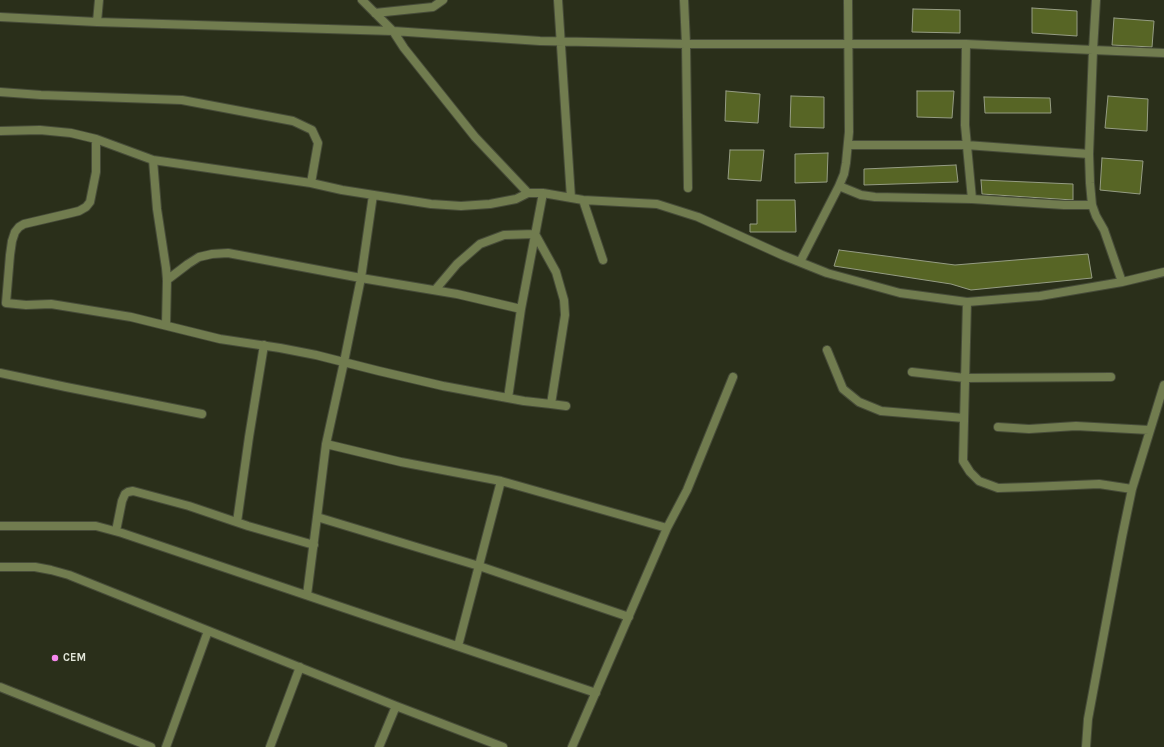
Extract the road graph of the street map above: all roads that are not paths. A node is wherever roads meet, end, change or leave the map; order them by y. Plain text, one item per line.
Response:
1 (99, 0) edge
2 (362, 0) edge
3 (443, 0) edge
4 (558, 0) edge
5 (684, 0) edge
6 (848, 0) edge
7 (1096, 0) edge
8 (376, 13) junction
9 (0, 17) edge
10 (97, 22) junction
11 (393, 31) junction
12 (562, 42) junction
13 (686, 44) junction
14 (848, 44) junction
15 (966, 44) junction
16 (1093, 50) junction
17 (1164, 53) edge
18 (0, 92) edge
19 (0, 132) edge
20 (96, 139) junction
21 (848, 145) junction
22 (966, 145) junction
23 (1089, 154) junction
24 (153, 160) junction
25 (311, 183) junction
26 (839, 186) junction
27 (688, 188) dead end
28 (528, 193) junction
29 (543, 193) junction
30 (373, 195) junction
31 (571, 198) junction
32 (972, 199) junction
33 (583, 200) junction
34 (1092, 205) junction
35 (535, 234) junction
36 (603, 260) dead end
37 (800, 262) junction
38 (1164, 272) edge
39 (361, 278) junction
40 (167, 280) junction
41 (1122, 282) junction
42 (434, 290) junction
43 (967, 302) junction
44 (3, 304) edge
45 (521, 309) junction
46 (166, 325) junction
47 (264, 345) junction
48 (827, 350) dead end
49 (344, 362) junction
50 (912, 372) dead end
51 (0, 373) edge
52 (733, 377) dead end
53 (1111, 377) dead end
54 (966, 378) junction
55 (1164, 385) edge
56 (508, 398) junction
57 (551, 404) junction
58 (566, 406) dead end
59 (202, 414) dead end
60 (964, 418) junction
61 (998, 427) dead end
62 (1149, 430) junction
63 (326, 444) junction
64 (501, 481) junction
65 (1132, 489) junction
66 (317, 517) junction
67 (237, 522) junction
68 (0, 526) edge
69 (667, 528) junction
70 (116, 531) junction
71 (314, 545) junction
72 (479, 566) junction
73 (0, 567) edge
74 (307, 595) junction
75 (629, 616) junction
76 (208, 630) junction
77 (458, 646) junction
78 (300, 667) junction
79 (0, 687) edge
80 (596, 693) junction
81 (396, 706) junction
82 (151, 747) edge
83 (166, 747) edge
84 (270, 747) edge
85 (379, 747) edge
86 (503, 747) edge
87 (572, 747) edge
88 (1086, 747) edge

1 - 10 street
2 - 8 street
3 - 8 street
4 - 12 street
5 - 13 street
6 - 14 street
7 - 16 street
8 - 11 street
9 - 10 street
10 - 11 street
11 - 12 street
11 - 28 street
12 - 13 street
12 - 31 street
13 - 14 street
13 - 27 street
14 - 15 street
14 - 21 street
15 - 16 street
15 - 22 street
16 - 17 street
16 - 23 street
18 - 25 street
19 - 20 street
20 - 24 street
20 - 44 street
21 - 22 street
21 - 26 street
22 - 23 street
22 - 32 street
23 - 34 street
24 - 25 street
24 - 40 street
25 - 30 street
26 - 32 street
26 - 37 street
28 - 29 street
28 - 30 street
29 - 31 street
29 - 35 street
30 - 39 street
31 - 33 street
32 - 34 street
33 - 36 street
33 - 37 street
34 - 41 street
35 - 42 street
35 - 45 street
35 - 57 street
37 - 43 street
38 - 41 street
39 - 40 street
39 - 42 street
39 - 49 street
40 - 46 street
41 - 43 street
42 - 45 street
43 - 54 street
44 - 46 street
45 - 56 street
46 - 47 street
47 - 49 street
47 - 67 street
48 - 60 street
49 - 56 street
49 - 63 street
50 - 54 street
51 - 59 street
52 - 69 street
53 - 54 street
54 - 60 street
55 - 62 street
56 - 57 street
57 - 58 street
60 - 65 street
61 - 62 street
62 - 65 street
63 - 64 street
63 - 66 street
64 - 69 street
64 - 72 street
65 - 88 street
66 - 71 street
66 - 72 street
67 - 70 street
67 - 71 street
68 - 70 street
69 - 75 street
70 - 74 street
71 - 74 street
72 - 75 street
72 - 77 street
73 - 76 street
74 - 77 street
75 - 80 street
76 - 78 street
76 - 83 street
77 - 80 street
78 - 81 street
78 - 84 street
79 - 82 street
80 - 87 street
81 - 85 street
81 - 86 street

